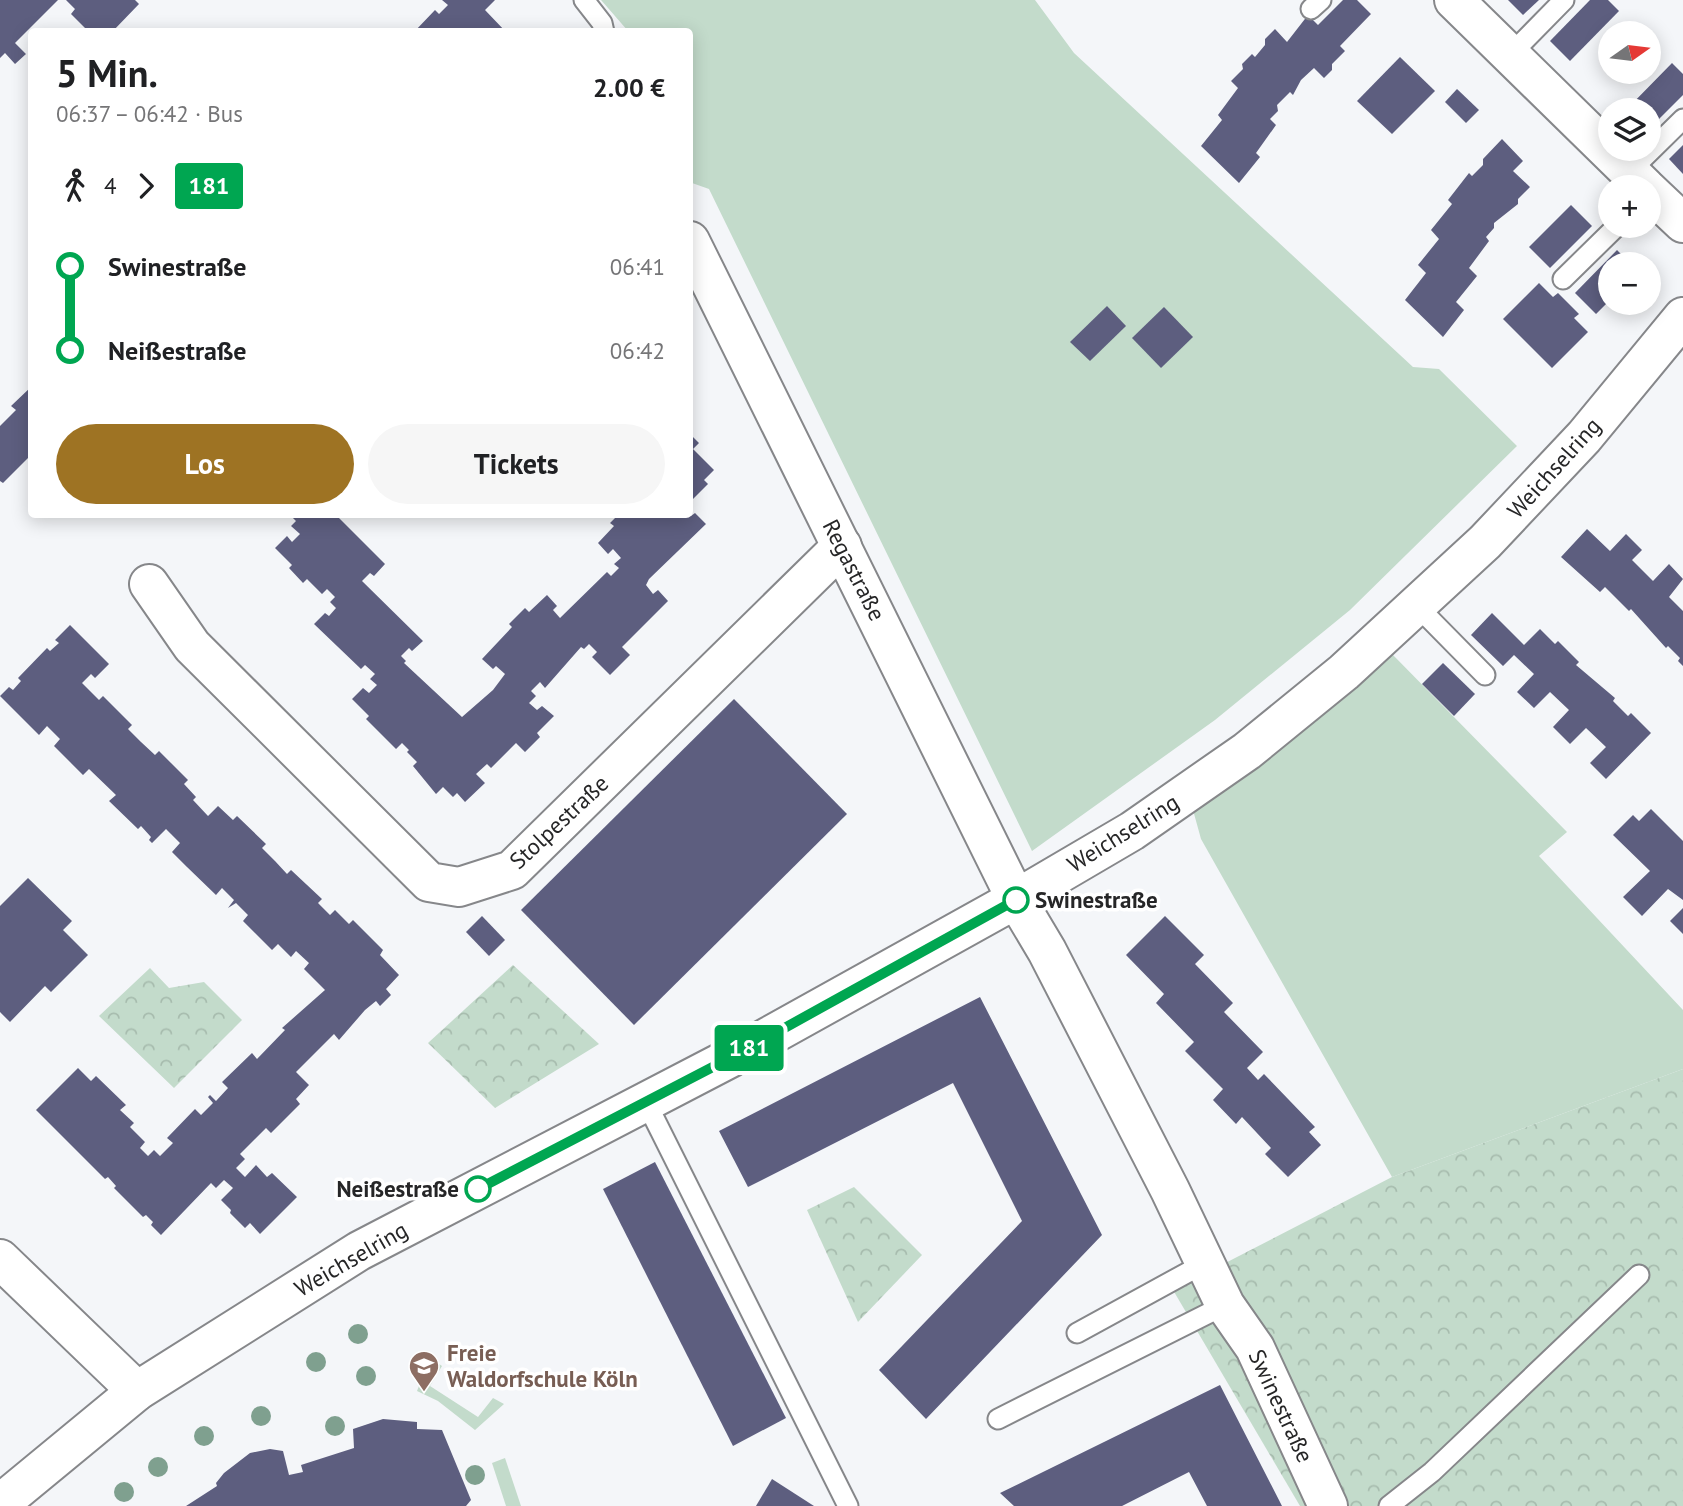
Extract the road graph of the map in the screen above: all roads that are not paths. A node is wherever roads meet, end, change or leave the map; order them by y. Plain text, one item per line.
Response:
1 (584, 0) edge
2 (1454, 0) edge
3 (1564, 0) edge
4 (603, 28) edge
5 (1510, 55) junction
6 (1683, 119) edge
7 (1632, 175) edge
8 (1651, 175) edge
9 (1661, 203) edge
10 (1683, 223) edge
11 (1605, 238) edge
12 (693, 247) edge
13 (1563, 279) dead end
14 (1683, 317) edge
15 (842, 546) junction
16 (149, 584) dead end
17 (1418, 607) junction
18 (1485, 675) dead end
19 (1016, 900) junction
20 (646, 1102) junction
21 (0, 1259) edge
22 (1205, 1263) junction
23 (1639, 1275) dead end
24 (1225, 1305) junction
25 (1077, 1333) dead end
26 (137, 1391) junction
27 (998, 1419) dead end
28 (19, 1498) edge
29 (848, 1506) edge
30 (1328, 1506) edge
31 (1389, 1506) edge

1 - 4 lane
2 - 5 street
3 - 5 lane
5 - 7 street
6 - 8 lane
9 - 10 street
11 - 13 lane
12 - 15 street, Regastraße
14 - 17 street, Weichselring
15 - 16 street, Stolpestraße
15 - 19 street, Regastraße
17 - 18 lane
17 - 19 street, Weichselring
19 - 20 street, Weichselring
19 - 22 street, Swinestraße
20 - 26 street, Weichselring
20 - 29 lane
21 - 26 street
22 - 24 street, Swinestraße
22 - 25 lane
23 - 31 lane
24 - 27 lane
24 - 30 street, Swinestraße
26 - 28 street, Weichselring

